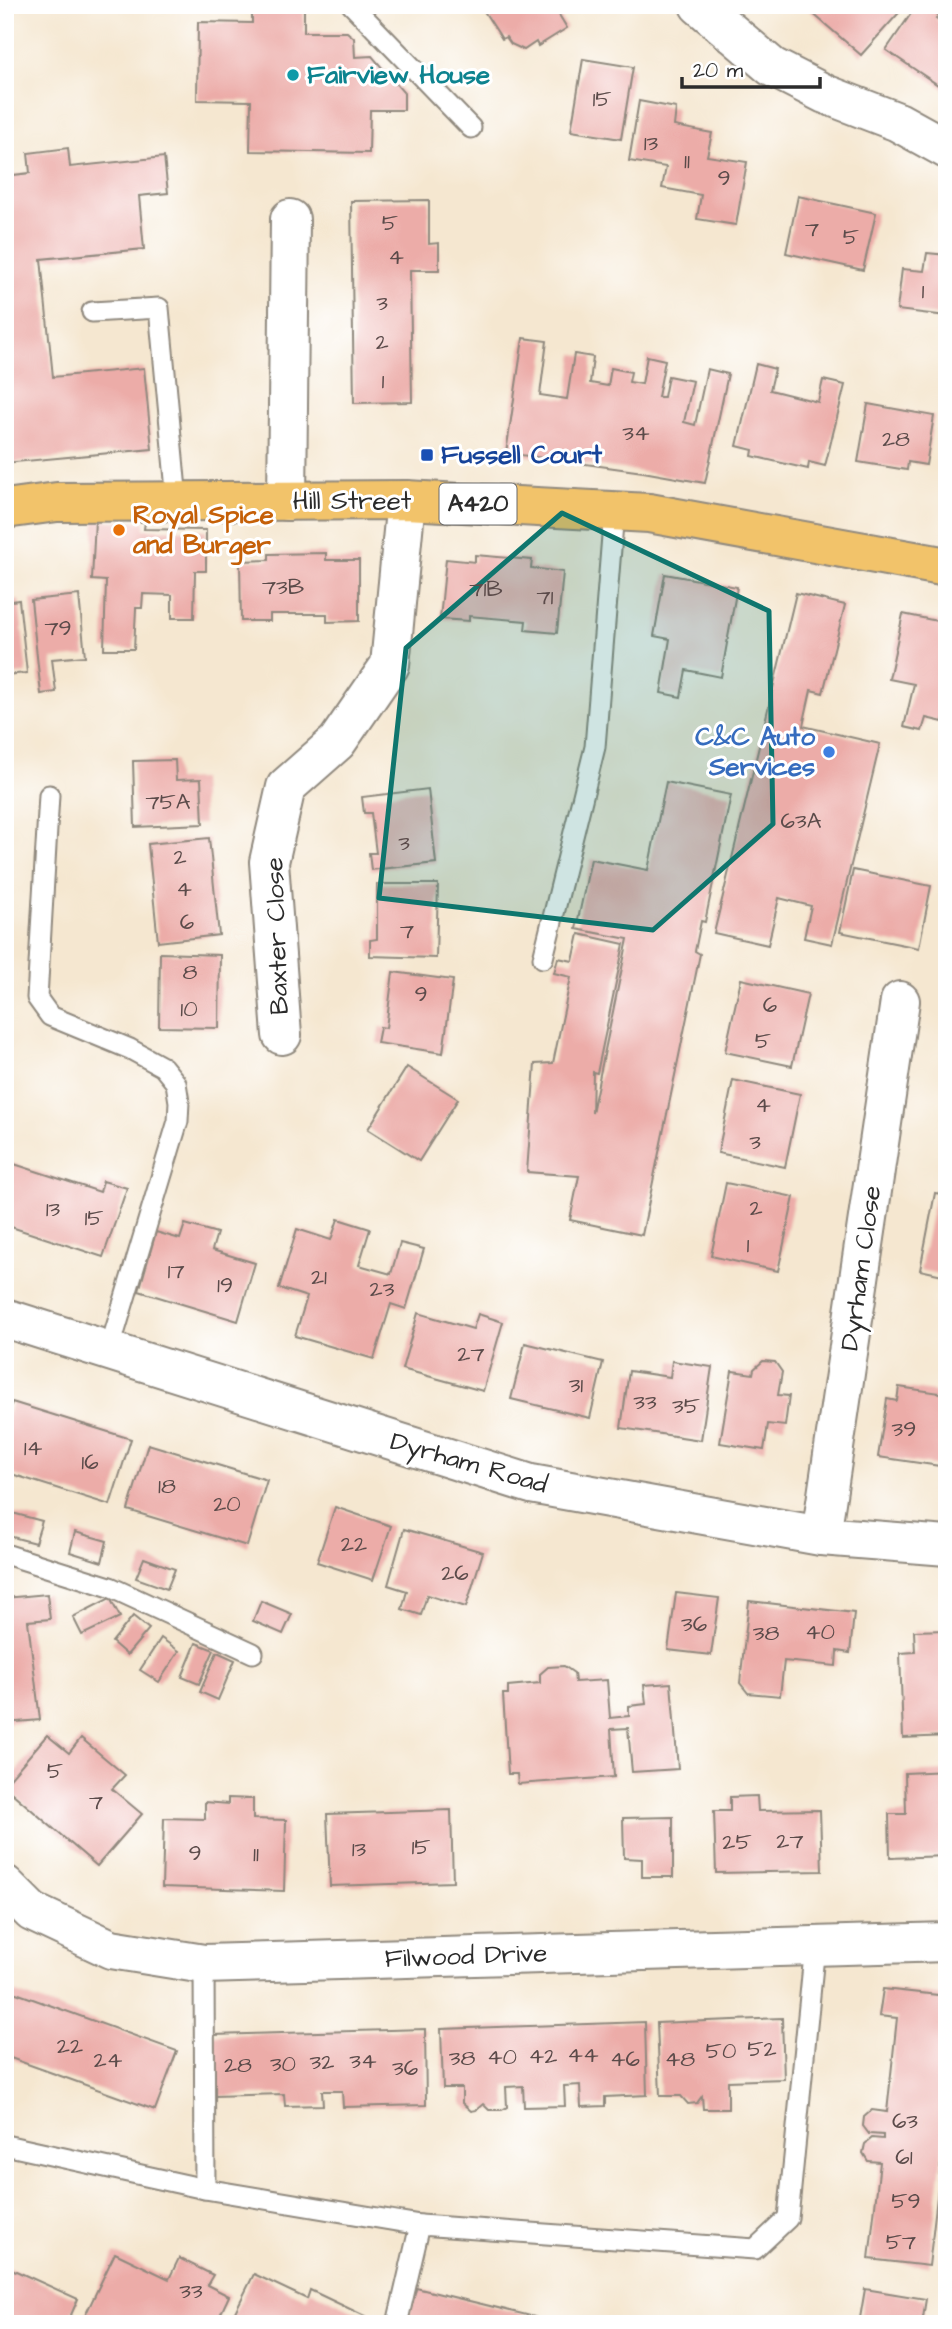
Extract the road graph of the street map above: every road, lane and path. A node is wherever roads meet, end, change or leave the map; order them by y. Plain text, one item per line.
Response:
1 (352, 5) edge
2 (699, 5) edge
3 (471, 128) dead end
4 (947, 149) edge
5 (290, 219) dead end
6 (92, 312) dead end
7 (287, 500) junction
8 (406, 500) junction
9 (177, 501) junction
10 (5, 509) edge
11 (614, 510) junction
12 (947, 567) edge
13 (49, 795) dead end
14 (543, 958) dead end
15 (900, 1001) dead end
16 (282, 1035) dead end
17 (5, 1318) edge
18 (109, 1352) junction
19 (821, 1536) junction
20 (947, 1546) edge
21 (5, 1554) edge
22 (253, 1653) dead end
23 (5, 1885) edge
24 (947, 1942) edge
25 (815, 1945) junction
26 (204, 1964) junction
27 (5, 2145) edge
28 (205, 2189) junction
29 (420, 2225) junction
30 (397, 2324) edge

1 - 3 lane
2 - 4 street
5 - 7 street
6 - 9 lane
7 - 8 main road, Hill Street / A420
7 - 9 main road, Hill Street / A420
8 - 11 main road, Hill Street / A420
8 - 16 street, Baxter Close
9 - 10 main road, Hill Street / A420
11 - 12 main road, Hill Street / A420
11 - 14 lane
13 - 18 lane
15 - 19 street, Dyrham Close
17 - 18 street, Dyrham Road
18 - 19 street, Dyrham Road
19 - 20 street, Dyrham Road
21 - 22 lane
23 - 26 street, Filwood Drive
24 - 25 street, Filwood Drive
25 - 26 street, Filwood Drive
25 - 29 lane
26 - 28 lane
27 - 28 lane
28 - 29 lane
29 - 30 lane

